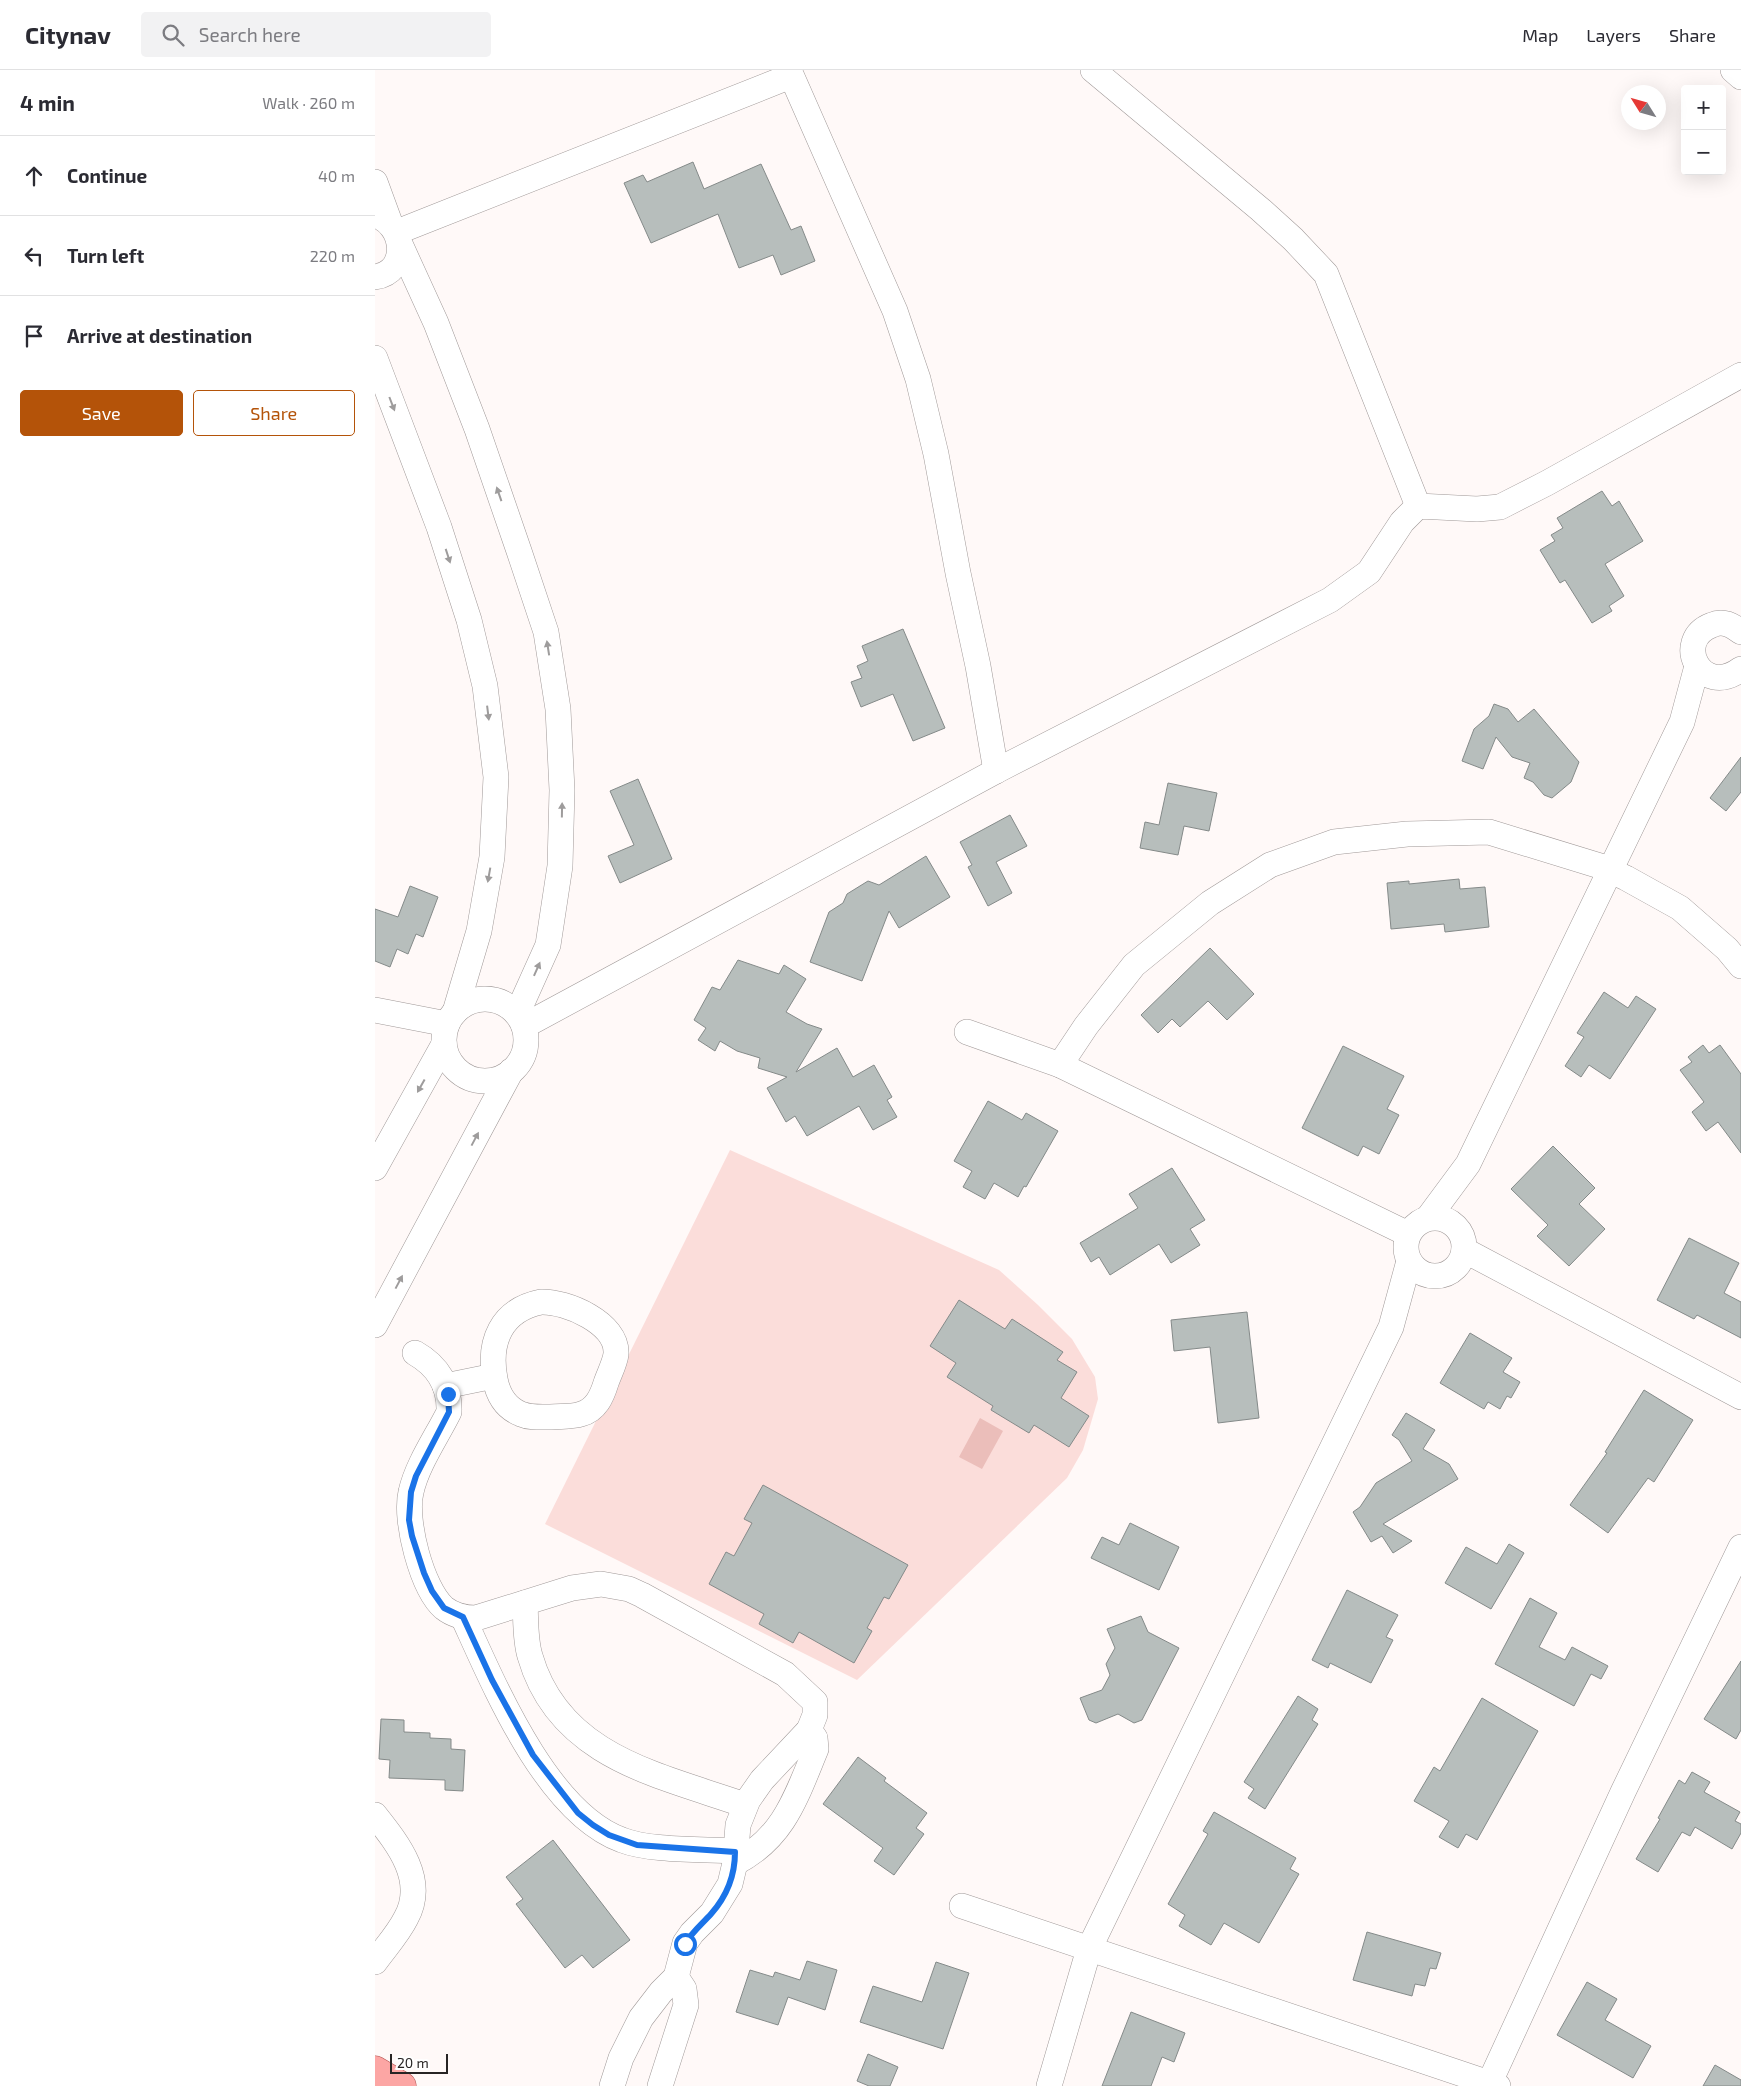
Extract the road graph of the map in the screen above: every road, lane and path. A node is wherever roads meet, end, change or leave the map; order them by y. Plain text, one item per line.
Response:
1 (1093, 70) edge
2 (1733, 70) edge
3 (790, 73) edge
4 (1741, 77) edge
5 (375, 182) edge
6 (390, 229) edge
7 (375, 277) edge
8 (375, 358) edge
9 (1741, 375) edge
10 (1419, 506) junction
11 (1738, 627) edge
12 (1697, 666) junction
13 (1730, 674) edge
14 (1682, 722) junction
15 (996, 771) junction
16 (1611, 871) junction
17 (1741, 966) edge
18 (375, 1010) edge
19 (520, 1020) junction
20 (449, 1027) junction
21 (967, 1032) dead end
22 (1060, 1065) junction
23 (511, 1071) junction
24 (1468, 1164) junction
25 (375, 1168) edge
26 (1428, 1218) junction
27 (1456, 1226) junction
28 (1408, 1234) junction
29 (1464, 1250) junction
30 (1409, 1261) junction
31 (1434, 1277) junction
32 (375, 1325) edge
33 (1391, 1327) junction
34 (415, 1353) dead end
35 (494, 1376) junction
36 (445, 1386) junction
37 (1741, 1397) edge
38 (1741, 1547) edge
39 (525, 1603) junction
40 (463, 1617) junction
41 (809, 1730) junction
42 (745, 1805) junction
43 (375, 1815) edge
44 (735, 1857) junction
45 (962, 1906) dead end
46 (1089, 1949) junction
47 (375, 1962) edge
48 (676, 1977) junction
49 (375, 2070) edge
50 (1493, 2085) edge
51 (402, 2086) edge
52 (612, 2086) edge
53 (660, 2086) edge
54 (1049, 2086) edge

1 - 10 street
2 - 4 street
3 - 6 street
3 - 15 street
5 - 6 street
6 - 7 street
19 -> 6 street
8 -> 20 street
9 - 10 street
10 - 15 street
11 - 12 street
12 - 13 street
12 - 14 street
13 - 14 street
14 - 16 street
15 - 19 street
16 - 17 street
16 - 22 street
16 - 24 street
18 - 20 street
19 - 20 street
19 - 23 street
20 - 23 street
20 -> 25 street
21 - 22 street
22 - 28 street
32 -> 23 street
24 - 26 street
24 - 27 street
26 - 27 street
26 - 28 street
27 - 29 street
28 - 30 street
29 - 31 street
29 - 37 street
30 - 31 street
30 - 33 street
31 - 33 street
33 - 46 street
34 - 36 street
35 - 35 street
35 - 36 street
36 - 40 street
38 - 50 street
39 - 40 street
39 - 41 street
39 - 42 street
40 - 44 street
41 - 42 street
41 - 44 street
42 - 44 street
43 - 47 street
44 - 48 street
45 - 46 street
46 - 50 street
46 - 54 street
48 - 52 street
48 - 53 street
49 - 51 main road

